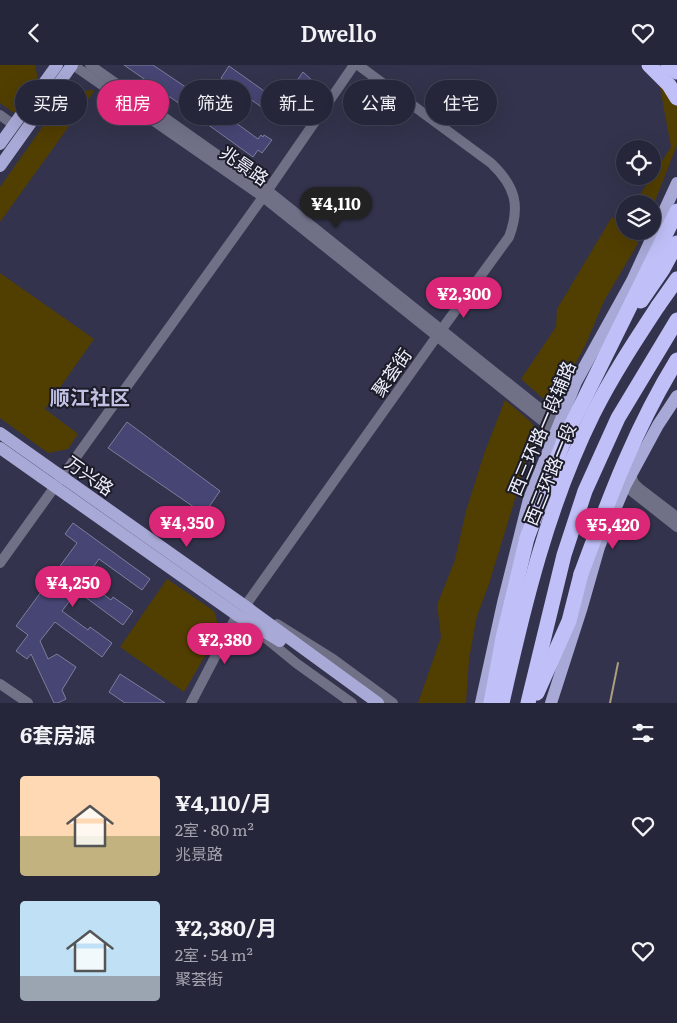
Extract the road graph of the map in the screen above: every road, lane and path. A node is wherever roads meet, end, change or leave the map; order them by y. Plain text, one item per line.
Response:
1 (57, 65) edge
2 (72, 65) edge
3 (90, 65) edge
4 (354, 65) edge
5 (358, 65) edge
6 (649, 65) edge
7 (667, 68) edge
8 (677, 81) edge
9 (677, 86) edge
10 (677, 98) edge
11 (0, 115) edge
12 (14, 125) junction
13 (0, 144) edge
14 (0, 166) edge
15 (677, 183) edge
16 (265, 193) junction
17 (677, 211) edge
18 (677, 243) edge
19 (677, 279) edge
20 (677, 320) edge
21 (439, 333) junction
22 (606, 356) junction
23 (677, 360) edge
24 (677, 370) edge
25 (659, 390) junction
26 (677, 396) edge
27 (557, 427) junction
28 (0, 433) edge
29 (0, 448) edge
30 (58, 481) junction
31 (628, 481) junction
32 (677, 517) edge
33 (677, 527) edge
34 (0, 563) edge
35 (241, 611) junction
36 (0, 685) edge
37 (353, 694) edge
38 (28, 703) edge
39 (191, 703) edge
40 (365, 703) edge
41 (378, 703) edge
42 (393, 703) edge
43 (481, 703) edge
44 (492, 703) edge
45 (502, 703) edge
46 (528, 703) edge
47 (532, 703) edge
48 (551, 703) edge

1 - 12 main road
2 - 14 main road
2 - 16 street, 兆景路
3 - 16 street, 兆景路
4 - 16 street
5 - 21 street, 聚荟街
6 - 10 highway
7 - 8 street
7 - 9 main road
11 - 12 street
12 - 13 main road
15 - 27 main road, 西三环路一段辅路
16 - 21 street, 兆景路
16 - 30 street
17 - 22 highway, bridge
18 - 22 highway, bridge
19 - 45 highway, 西三环路一段, bridge
20 - 46 highway
21 - 27 street, 兆景路
21 - 35 street, 聚荟街
22 - 44 highway, bridge
23 - 25 highway, bridge
24 - 25 highway, bridge
25 - 47 highway, bridge
26 - 31 main road
27 - 43 main road, 西三环路一段辅路
28 - 30 main road, 万兴路
29 - 30 main road
30 - 34 street
30 - 35 main road, 万兴路
31 - 32 street
31 - 33 street
31 - 48 main road
35 - 37 main road, 万兴路
35 - 39 street, 聚荟街
35 - 42 street
36 - 38 street
37 - 40 main road
37 - 41 main road, 万兴路

